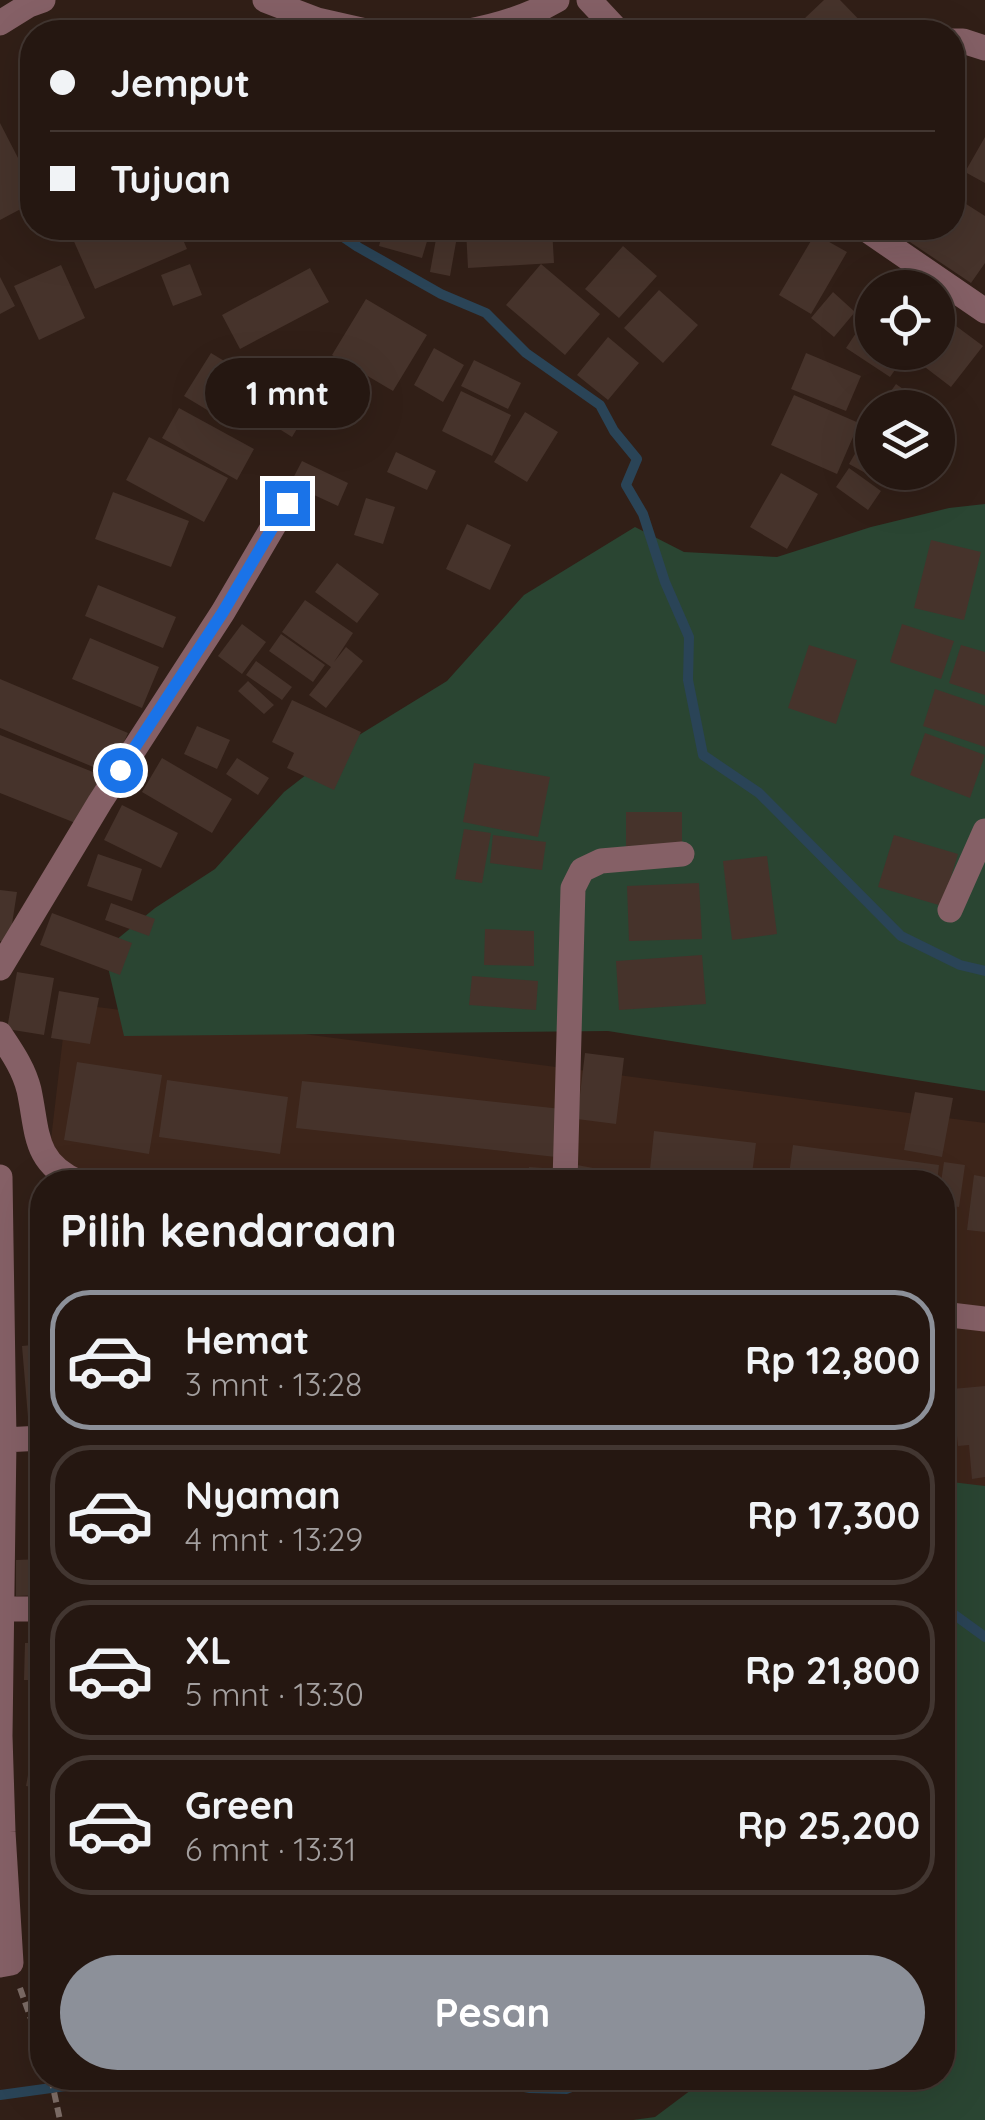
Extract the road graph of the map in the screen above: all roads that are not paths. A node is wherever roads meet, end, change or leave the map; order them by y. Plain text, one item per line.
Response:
1 (43, 0) edge
2 (265, 0) edge
3 (557, 0) edge
4 (590, 0) edge
5 (317, 20) edge
6 (538, 20) edge
7 (608, 20) edge
8 (0, 23) edge
9 (881, 240) edge
10 (985, 311) edge
11 (287, 503) dead end
12 (985, 831) edge
13 (682, 854) dead end
14 (950, 910) dead end
15 (0, 968) edge
16 (0, 1034) edge
17 (56, 1170) edge
18 (564, 1170) edge
19 (0, 1178) edge
20 (955, 1316) edge
21 (985, 1319) edge
22 (30, 1439) edge
23 (4, 1440) junction
24 (0, 1609) edge
25 (30, 1609) edge
26 (6, 1964) edge

1 - 8 street
2 - 5 street
3 - 6 street
4 - 7 street
9 - 10 street
11 - 15 street
12 - 14 street
13 - 18 street
16 - 17 street
19 - 23 street
20 - 21 street
22 - 23 street
23 - 24 street
24 - 25 street
24 - 26 street

